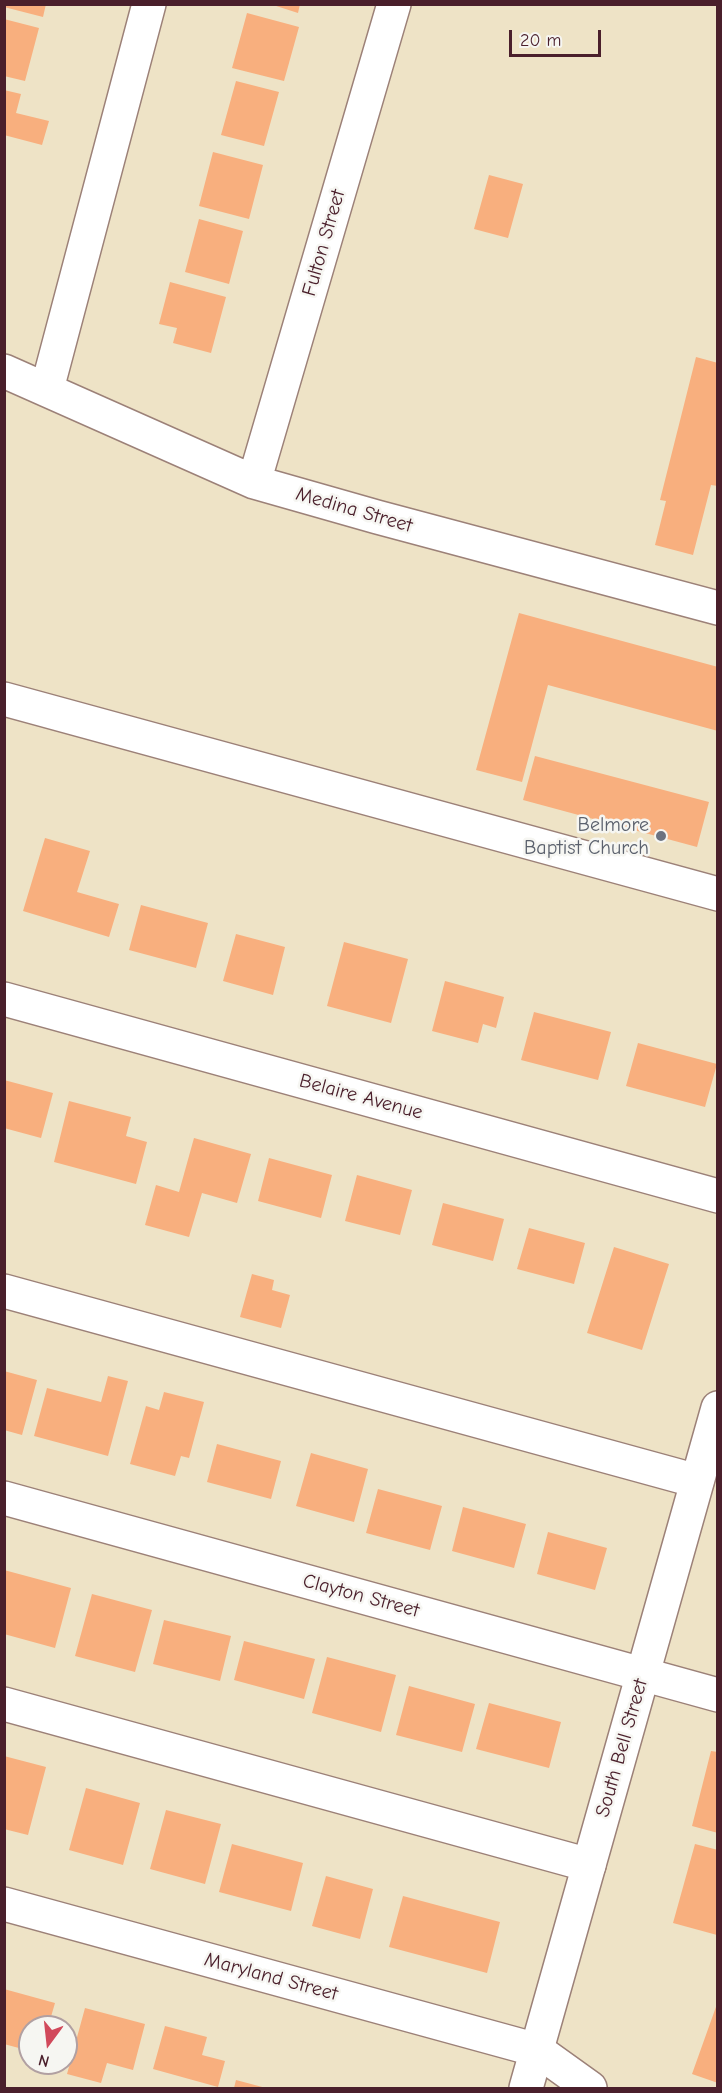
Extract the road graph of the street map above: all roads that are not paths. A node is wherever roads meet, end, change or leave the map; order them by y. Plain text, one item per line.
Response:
1 (149, 4) edge
2 (394, 4) edge
3 (4, 371) edge
4 (47, 389) junction
5 (254, 482) junction
6 (717, 608) edge
7 (4, 699) edge
8 (717, 894) edge
9 (4, 999) edge
10 (717, 1196) edge
11 (4, 1291) edge
12 (717, 1408) edge
13 (697, 1481) junction
14 (4, 1498) edge
15 (643, 1673) junction
16 (717, 1695) edge
17 (4, 1704) edge
18 (589, 1865) junction
19 (4, 1904) edge
20 (537, 2050) junction
21 (526, 2088) edge
22 (590, 2088) edge

1 - 4 street
2 - 5 street, Fulton Street
3 - 4 street, Medina Street
4 - 5 street, Medina Street
5 - 6 street, Medina Street
7 - 8 street
9 - 10 street, Belaire Avenue
11 - 13 street
12 - 13 street, South Bell Street
13 - 15 street, South Bell Street
14 - 15 street, Clayton Street
15 - 16 street, Clayton Street
15 - 18 street, South Bell Street
17 - 18 street
18 - 20 street, South Bell Street
19 - 20 street, Maryland Street
20 - 21 street, South Bell Street
20 - 22 street

